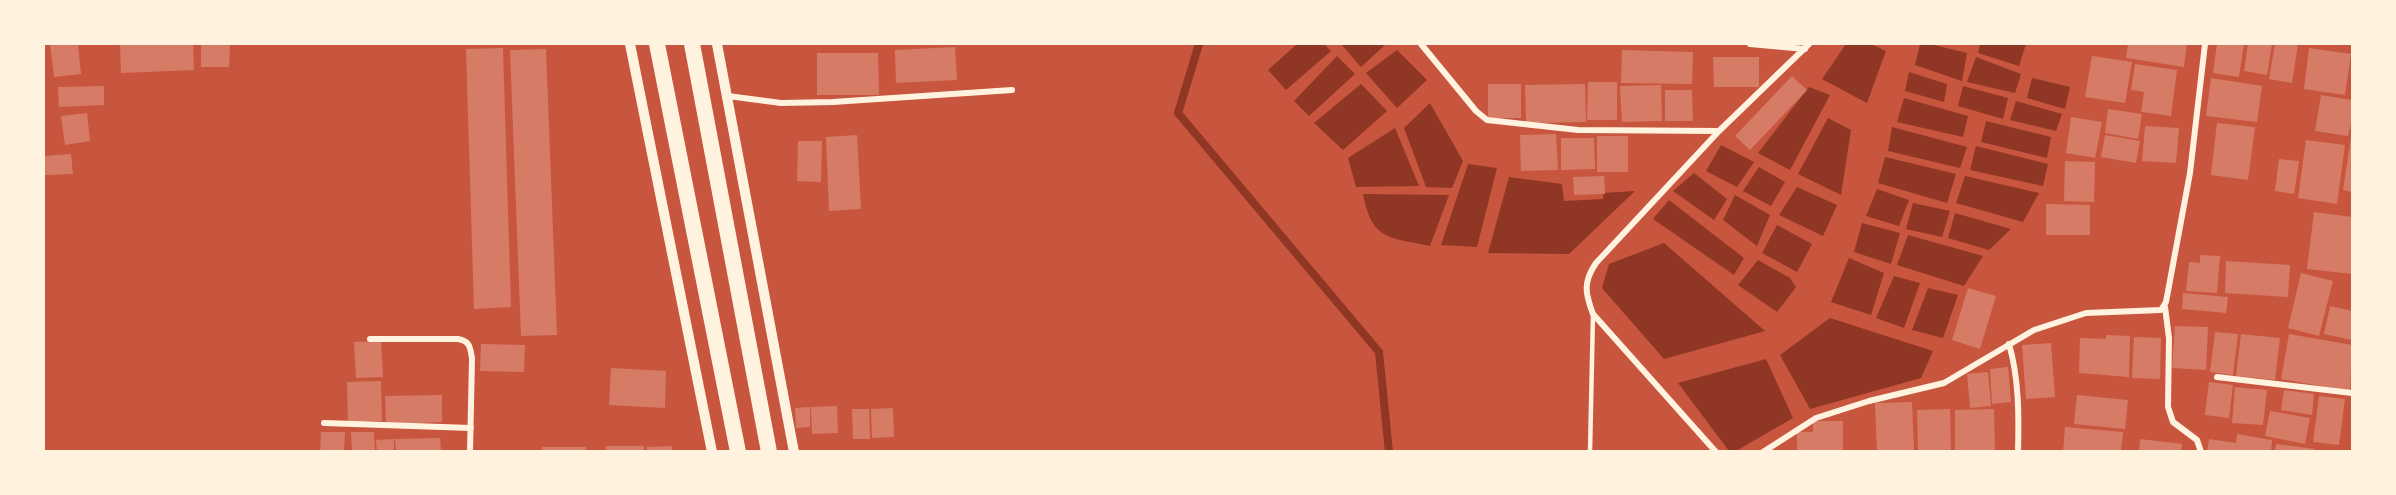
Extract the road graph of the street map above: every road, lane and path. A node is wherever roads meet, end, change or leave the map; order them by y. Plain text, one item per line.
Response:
1 (630, 44) edge
2 (657, 44) edge
3 (692, 44) edge
4 (717, 44) edge
5 (1421, 44) edge
6 (1750, 44) edge
7 (2205, 44) edge
8 (1807, 46) edge
9 (1012, 90) dead end
10 (728, 96) junction
11 (1719, 131) junction
12 (2165, 307) junction
13 (1593, 314) junction
14 (370, 339) dead end
15 (2009, 344) junction
16 (2217, 376) dead end
17 (2352, 393) edge
18 (324, 423) dead end
19 (471, 428) junction
20 (470, 452) edge
21 (712, 452) edge
22 (738, 452) edge
23 (769, 452) edge
24 (794, 452) edge
25 (1590, 452) edge
26 (1716, 452) edge
27 (1762, 452) edge
28 (2018, 452) edge
29 (2201, 452) edge

1 - 21 street
2 - 22 highway
3 - 23 highway
4 - 10 street
5 - 11 street
6 - 8 street
7 - 12 street
8 - 11 street
9 - 10 street
10 - 24 street
11 - 13 street
12 - 15 street
12 - 29 street
13 - 25 lane
13 - 26 street
14 - 19 street
15 - 27 street
15 - 28 street
16 - 17 street
18 - 19 street
19 - 20 street

